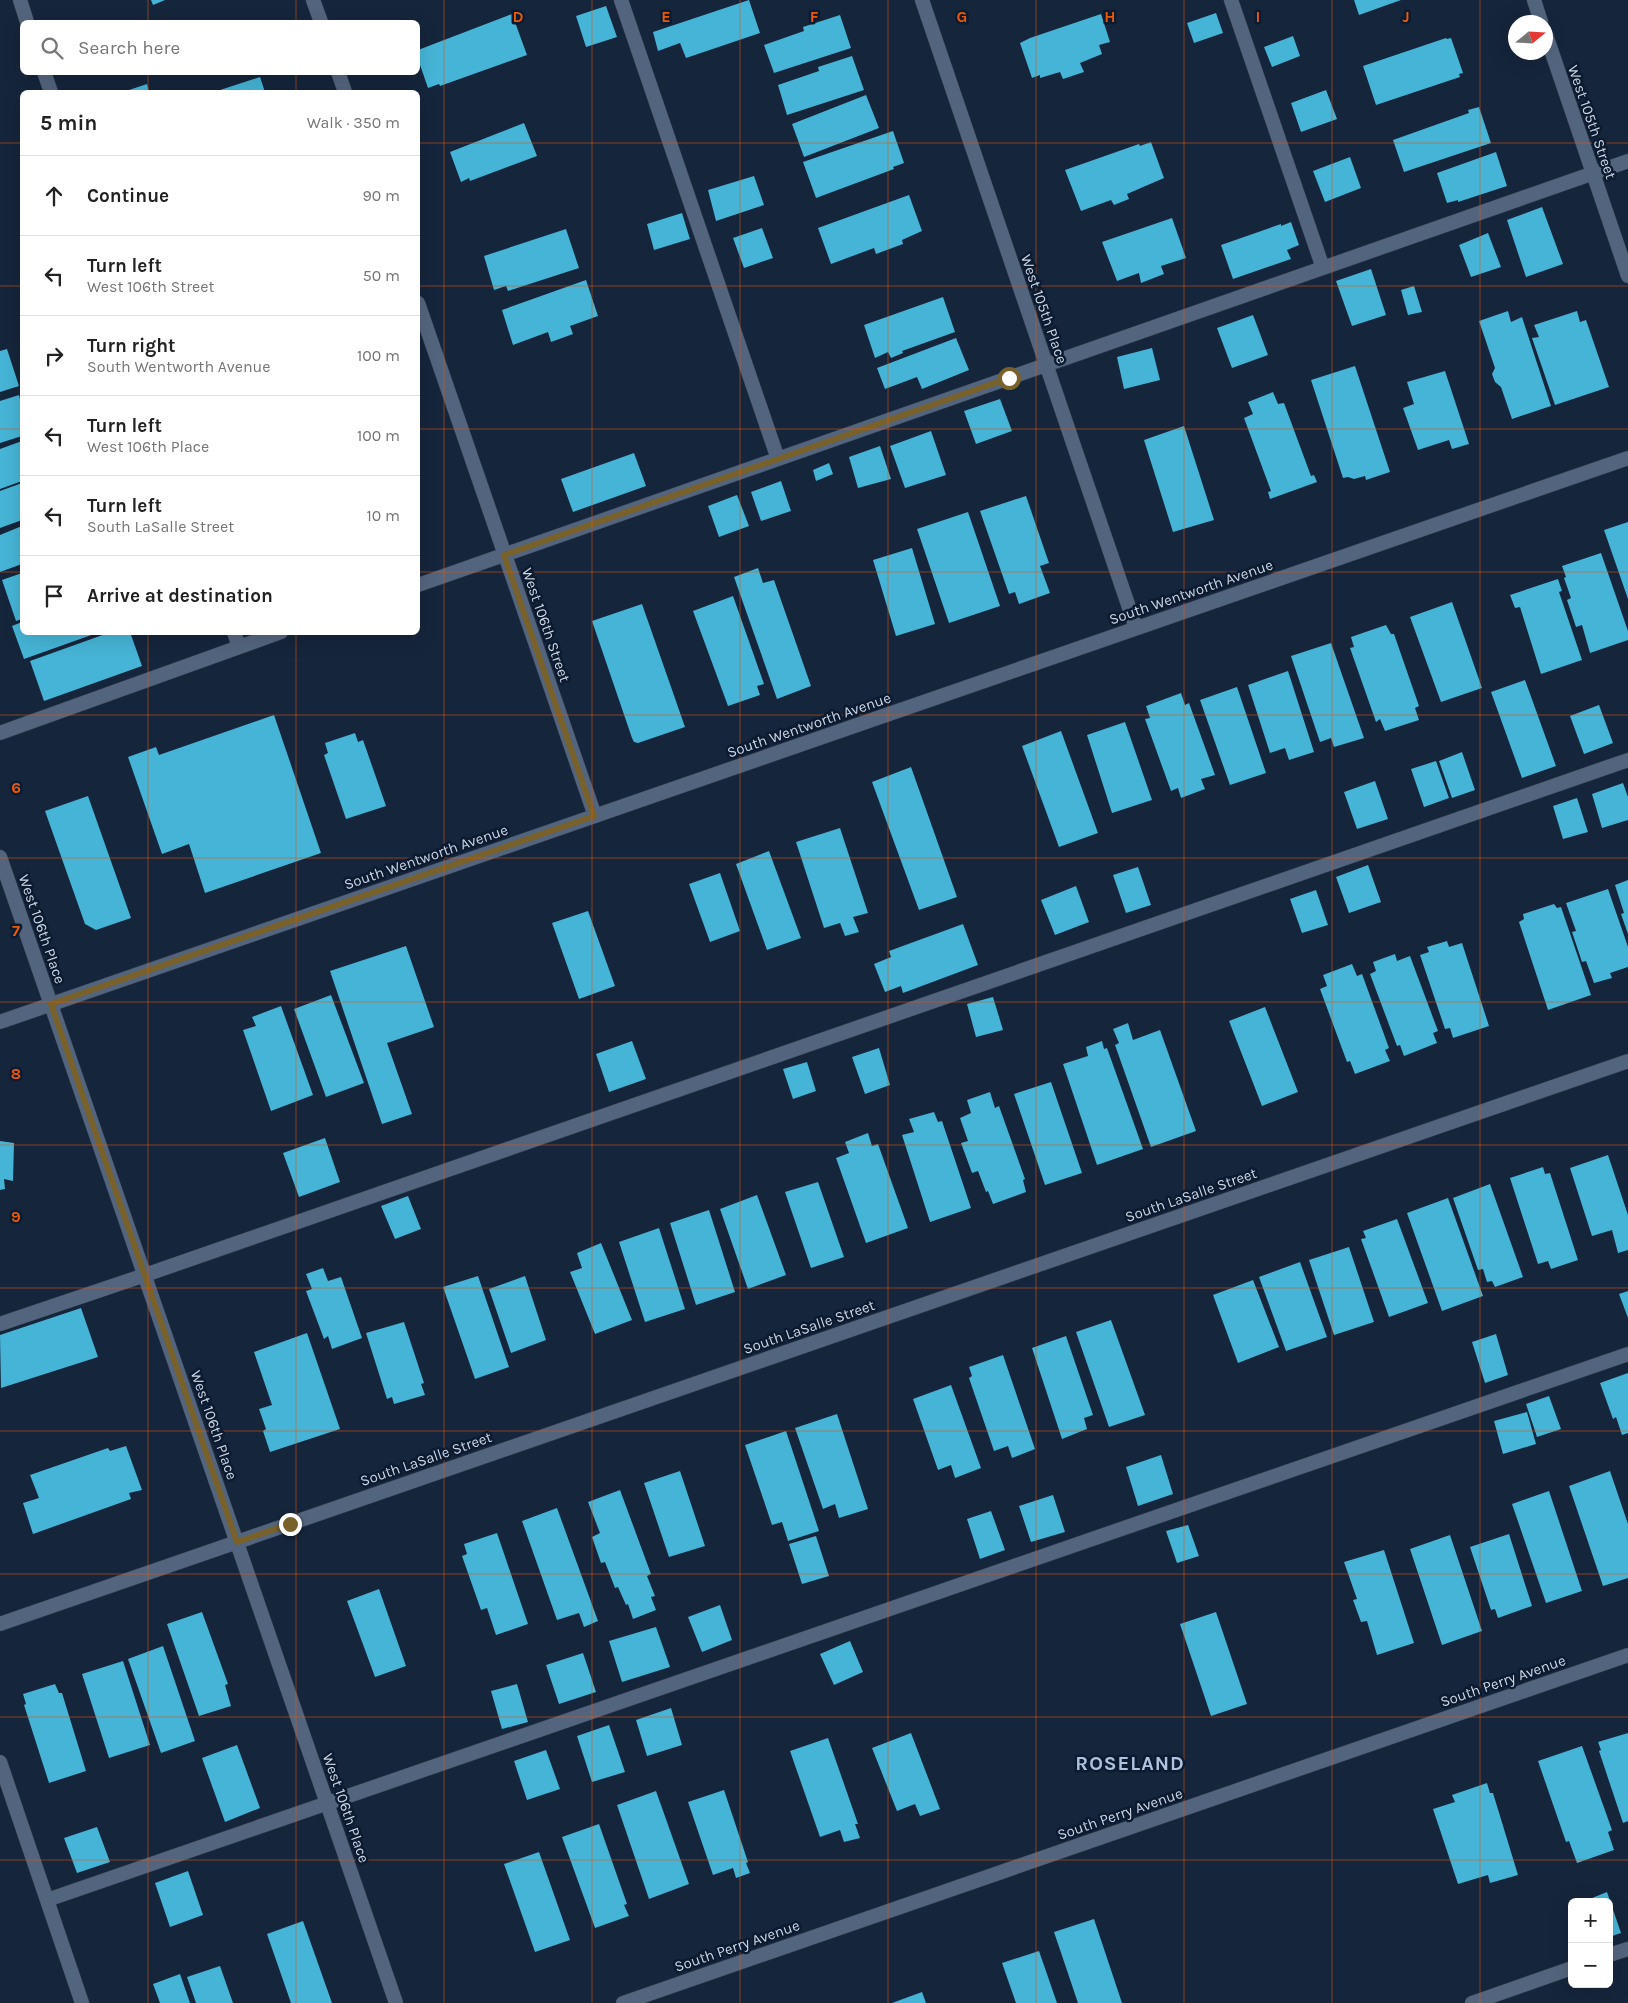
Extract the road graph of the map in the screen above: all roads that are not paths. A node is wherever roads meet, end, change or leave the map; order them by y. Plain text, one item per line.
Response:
1 (20, 0) edge
2 (313, 0) edge
3 (621, 0) edge
4 (922, 0) edge
5 (1231, 0) edge
6 (1534, 0) edge
7 (1539, 15) edge
8 (27, 20) edge
9 (320, 20) edge
10 (1553, 56) edge
11 (45, 75) edge
12 (339, 75) edge
13 (50, 90) edge
14 (344, 90) edge
15 (1628, 162) edge
16 (1593, 174) junction
17 (1323, 268) junction
18 (1628, 276) edge
19 (420, 309) edge
20 (1046, 365) junction
21 (1628, 458) edge
22 (778, 459) junction
23 (504, 555) junction
24 (420, 584) edge
25 (1136, 628) junction
26 (235, 635) edge
27 (273, 635) edge
28 (239, 647) junction
29 (0, 733) edge
30 (1628, 760) edge
31 (594, 816) junction
32 (0, 857) edge
33 (51, 1004) junction
34 (0, 1022) edge
35 (1628, 1061) edge
36 (145, 1275) junction
37 (0, 1324) edge
38 (1628, 1354) edge
39 (237, 1542) junction
40 (0, 1624) edge
41 (1628, 1655) edge
42 (0, 1762) edge
43 (327, 1803) junction
44 (47, 1900) junction
45 (1628, 1949) edge
46 (1613, 1954) edge
47 (1568, 1969) edge
48 (82, 2003) edge
49 (396, 2003) edge
50 (623, 2003) edge
51 (1472, 2003) edge

1 - 8 street
2 - 9 street
3 - 22 street
4 - 20 street, West 105th Place
5 - 17 street
6 - 7 street
10 - 16 street, West 105th Street
11 - 13 street
12 - 14 street
15 - 16 street
16 - 17 street
16 - 18 street, West 105th Street
17 - 20 street
19 - 23 street, West 106th Street
20 - 22 street
20 - 25 street, West 105th Place
21 - 25 street, South Wentworth Avenue
22 - 23 street
23 - 24 street
23 - 31 street, West 106th Street
25 - 31 street, South Wentworth Avenue
26 - 28 street
27 - 28 street
28 - 29 street
30 - 36 street
31 - 33 street, South Wentworth Avenue
32 - 33 street, West 106th Place
33 - 34 street, South Wentworth Avenue
33 - 36 street, West 106th Place
35 - 39 street, South LaSalle Street
36 - 37 street
36 - 39 street, West 106th Place
38 - 43 street
39 - 40 street, South LaSalle Street
39 - 43 street, West 106th Place
41 - 50 street, South Perry Avenue
42 - 44 street
43 - 44 street
43 - 49 street, West 106th Place
44 - 48 street
45 - 46 street
47 - 51 street

